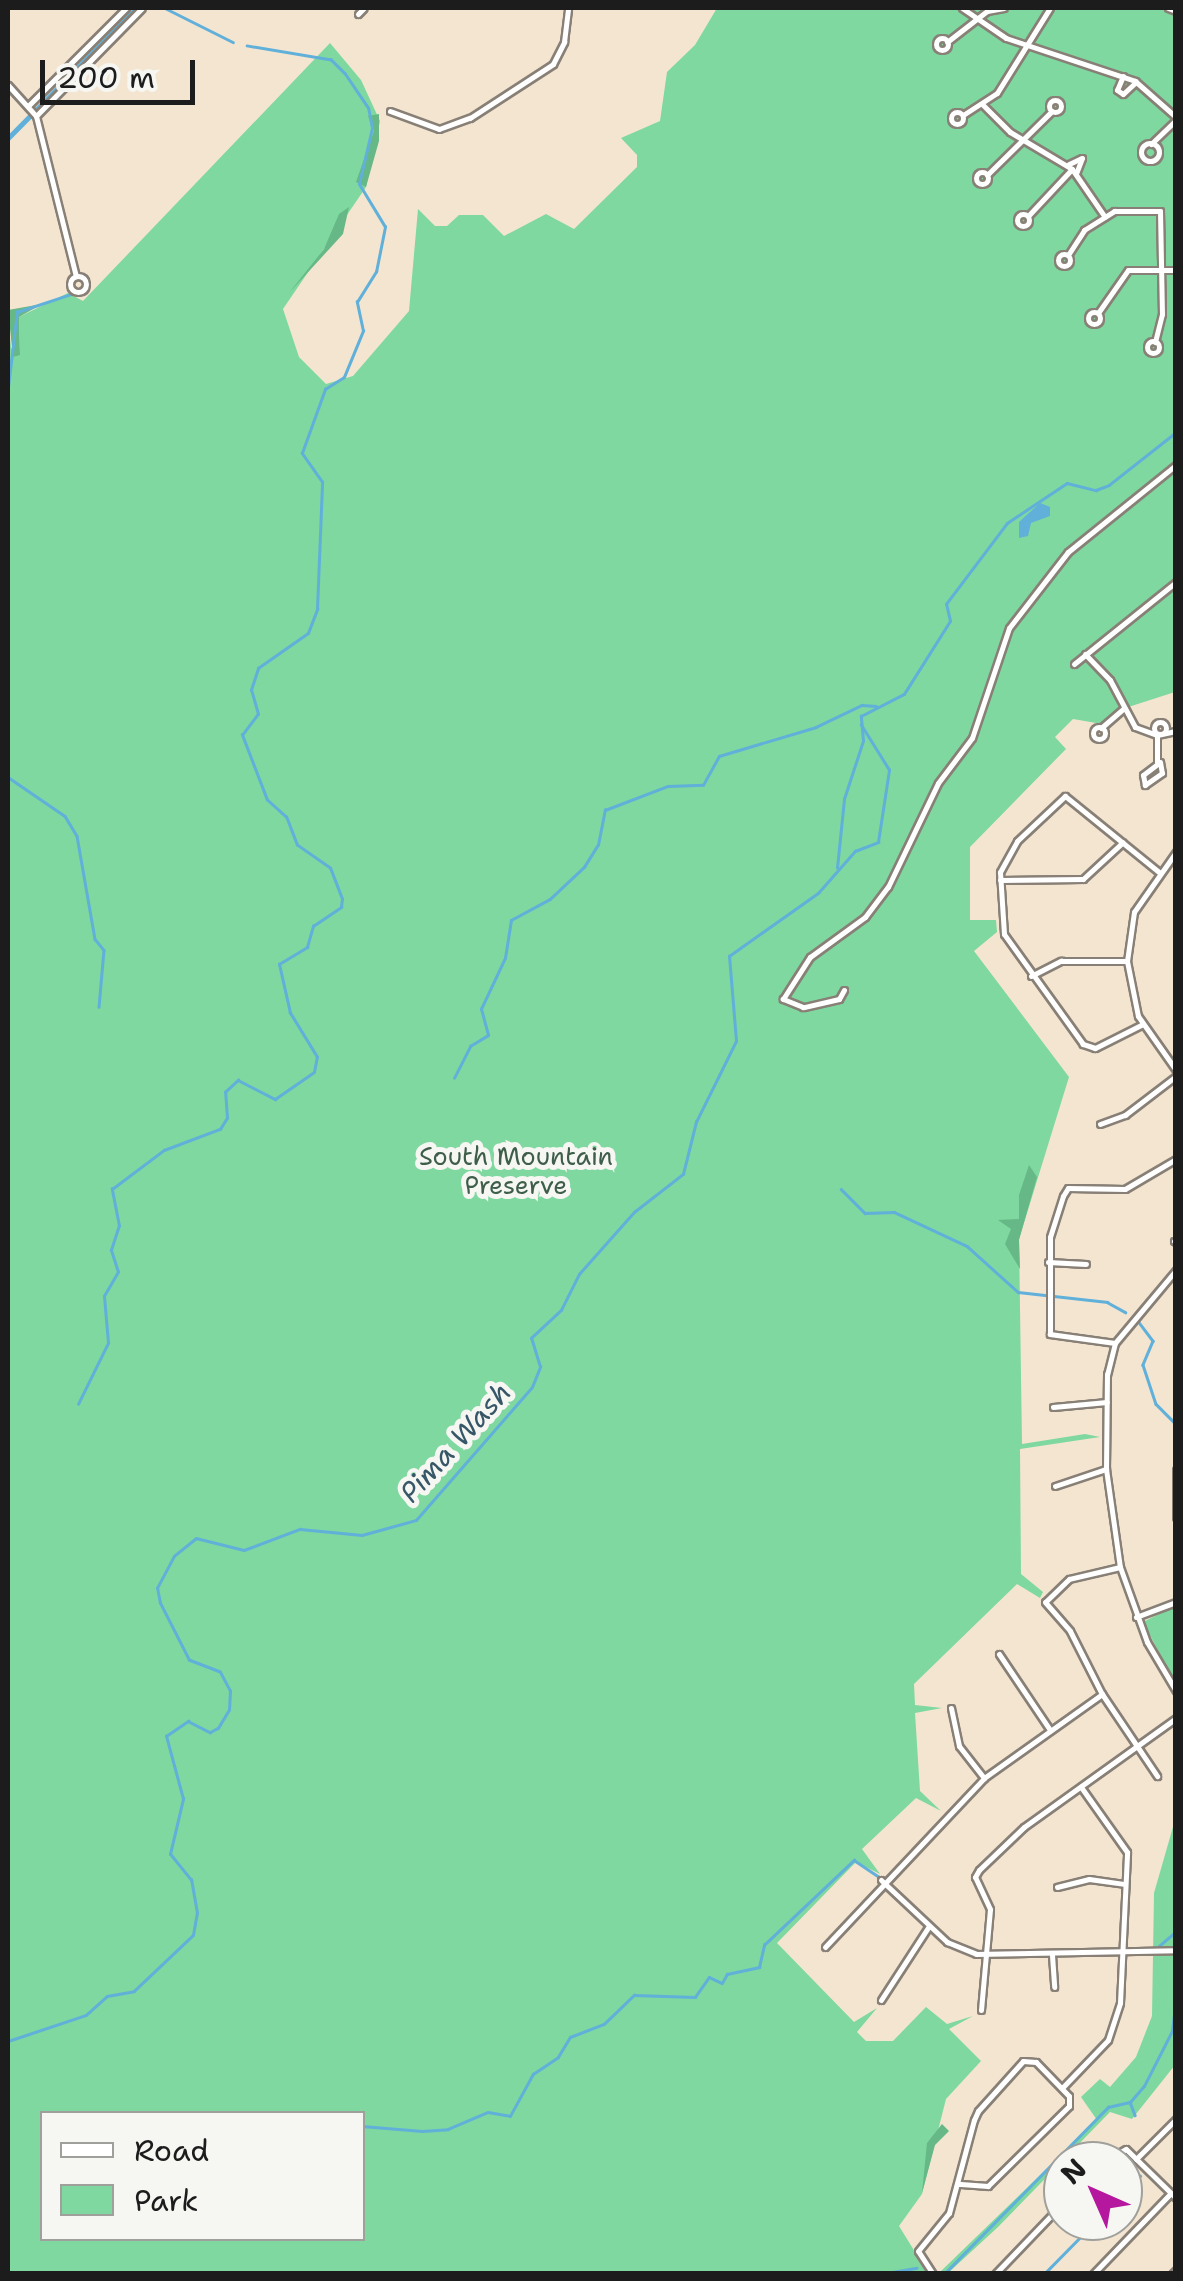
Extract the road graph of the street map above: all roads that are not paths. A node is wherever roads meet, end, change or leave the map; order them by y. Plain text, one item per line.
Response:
1 (126, 8) edge
2 (142, 8) edge
3 (364, 8) edge
4 (568, 8) edge
5 (962, 8) edge
6 (1004, 8) edge
7 (1050, 8) edge
8 (1168, 8) edge
9 (1176, 11) edge
10 (358, 14) dead end
11 (978, 22) junction
12 (948, 42) dead end
13 (1026, 45) junction
14 (1123, 76) junction
15 (1136, 82) junction
16 (8, 85) edge
17 (983, 106) junction
18 (32, 111) junction
19 (390, 111) dead end
20 (1052, 111) dead end
21 (962, 115) dead end
22 (1176, 119) edge
23 (1024, 140) junction
24 (1151, 144) dead end
25 (1072, 169) junction
26 (987, 174) dead end
27 (1028, 216) dead end
28 (1105, 216) junction
29 (1068, 255) dead end
30 (1158, 269) junction
31 (1176, 270) edge
32 (76, 276) dead end
33 (1098, 313) dead end
34 (1155, 342) dead end
35 (1176, 465) edge
36 (1176, 582) edge
37 (1085, 654) junction
38 (1074, 664) dead end
39 (1124, 708) junction
40 (1101, 728) dead end
41 (1176, 731) edge
42 (1159, 735) junction
43 (1157, 762) junction
44 (1123, 842) junction
45 (1176, 852) edge
46 (1159, 872) junction
47 (1000, 880) junction
48 (1127, 961) junction
49 (1031, 976) junction
50 (844, 990) dead end
51 (1142, 1024) junction
52 (1176, 1072) edge
53 (1100, 1124) dead end
54 (1176, 1160) edge
55 (1048, 1262) junction
56 (1086, 1264) dead end
57 (1176, 1270) edge
58 (1116, 1343) junction
59 (1107, 1402) junction
60 (1053, 1407) dead end
61 (1106, 1469) junction
62 (1174, 1472) edge
63 (1055, 1486) dead end
64 (1176, 1517) edge
65 (1120, 1567) junction
66 (1176, 1602) edge
67 (1136, 1617) junction
68 (999, 1654) dead end
69 (1176, 1691) edge
70 (1102, 1694) junction
71 (952, 1708) dead end
72 (1176, 1718) edge
73 (1050, 1730) junction
74 (1136, 1747) junction
75 (1157, 1776) dead end
76 (984, 1778) junction
77 (1080, 1787) junction
78 (1132, 1840) dead end
79 (1122, 1844) junction
80 (881, 1880) junction
81 (1124, 1884) junction
82 (1058, 1887) dead end
83 (929, 1926) junction
84 (825, 1947) dead end
85 (1176, 1950) edge
86 (1118, 1951) junction
87 (1052, 1954) junction
88 (985, 1956) junction
89 (1054, 1987) dead end
90 (881, 2000) dead end
91 (981, 2010) dead end
92 (1062, 2088) junction
93 (1176, 2120) edge
94 (1143, 2152) edge
95 (1143, 2166) edge
96 (958, 2184) junction
97 (1173, 2196) edge
98 (1043, 2225) edge
99 (934, 2274) edge
100 (995, 2274) edge
101 (1092, 2274) edge

1 - 18 street
2 - 18 street
3 - 10 street
4 - 19 street
5 - 11 street
6 - 11 street
7 - 13 street
8 - 9 street
11 - 12 street
11 - 13 street
13 - 14 street
13 - 17 street
14 - 15 street
14 - 15 street
15 - 22 street
16 - 18 street
17 - 21 street
17 - 23 street
18 - 32 street
20 - 23 street
22 - 24 street
23 - 25 street
23 - 26 street
25 - 27 street
25 - 28 street
28 - 29 street
28 - 30 street
30 - 31 street
30 - 33 street
30 - 34 street
35 - 50 street
36 - 37 street
37 - 38 street
37 - 39 street
39 - 40 street
39 - 42 street
41 - 42 street
42 - 43 street
43 - 43 street
44 - 46 street
44 - 47 street
44 - 47 street
45 - 46 street
46 - 48 street
47 - 49 street
48 - 49 street
48 - 51 street
49 - 51 street
51 - 52 street
52 - 53 street
54 - 55 street
55 - 56 street
55 - 58 street
57 - 58 street
58 - 59 street
59 - 60 street
59 - 61 street
61 - 63 street
61 - 65 street
62 - 64 street
65 - 67 street
65 - 70 street
66 - 67 street
67 - 69 street
68 - 73 street
70 - 73 street
70 - 74 street
71 - 76 street
72 - 74 street
73 - 76 street
74 - 75 street
74 - 77 street
76 - 80 street
77 - 79 street
77 - 88 street
78 - 79 street
79 - 81 street
80 - 83 street
80 - 84 street
81 - 82 street
81 - 86 street
83 - 88 street
83 - 90 street
85 - 86 street
86 - 87 street
86 - 92 street
87 - 88 street
87 - 89 street
88 - 91 street
92 - 96 street
92 - 96 street
93 - 94 street
95 - 97 street
96 - 99 street
97 - 101 street
98 - 100 street

